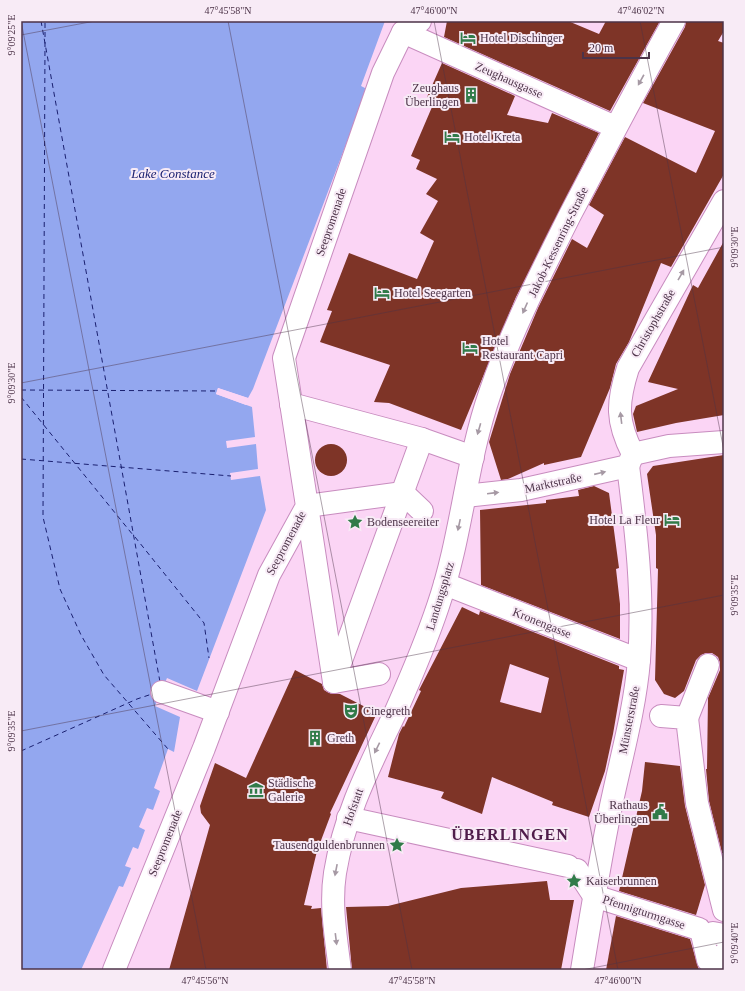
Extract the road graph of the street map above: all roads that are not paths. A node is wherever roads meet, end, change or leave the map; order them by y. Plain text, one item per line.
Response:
1 (674, 21) edge
2 (402, 31) edge
3 (615, 127) junction
4 (724, 201) edge
5 (291, 404) junction
6 (422, 439) junction
7 (724, 442) edge
8 (630, 460) junction
9 (471, 465) junction
10 (402, 493) junction
11 (465, 496) junction
12 (307, 506) junction
13 (422, 511) dead end
14 (445, 584) junction
15 (639, 660) junction
16 (708, 665) dead end
17 (379, 674) dead end
18 (334, 682) junction
19 (162, 692) dead end
20 (218, 712) junction
21 (395, 713) joint
22 (661, 716) dead end
23 (687, 718) junction
24 (348, 818) junction
25 (594, 896) junction
26 (724, 910) edge
27 (710, 932) edge
28 (724, 954) edge
29 (114, 970) edge
30 (340, 970) edge
31 (582, 970) edge

1 -> 3 street, Jakob-Kessenring-Straße
2 - 3 street, Zeughausgasse
2 - 5 street, Seepromenade
3 -> 9 street, Jakob-Kessenring-Straße
8 -> 4 street, Christophstraße
5 - 6 street
5 - 12 street, Seepromenade
6 - 9 street
6 - 10 street
7 - 8 street, Marktstraße
11 -> 8 street, Marktstraße
8 - 15 street, Münsterstraße
9 - 11 street, Landungsplatz
10 - 12 street
10 - 13 street
10 - 18 street
11 -> 14 street, Landungsplatz
12 - 18 street
12 - 20 street, Seepromenade
14 - 15 street, Kronengasse
14 - 21 street, Landungsplatz
15 - 25 street, Münsterstraße
16 - 23 street
17 - 18 street
19 - 20 street
20 - 29 street, Seepromenade
21 -> 24 street, Hofstatt
22 - 23 street
23 - 26 street
24 - 25 street
24 -> 30 street, Hofstatt
25 - 27 street, Pfennigturmgasse
25 - 31 street, Münsterstraße
27 - 28 street

